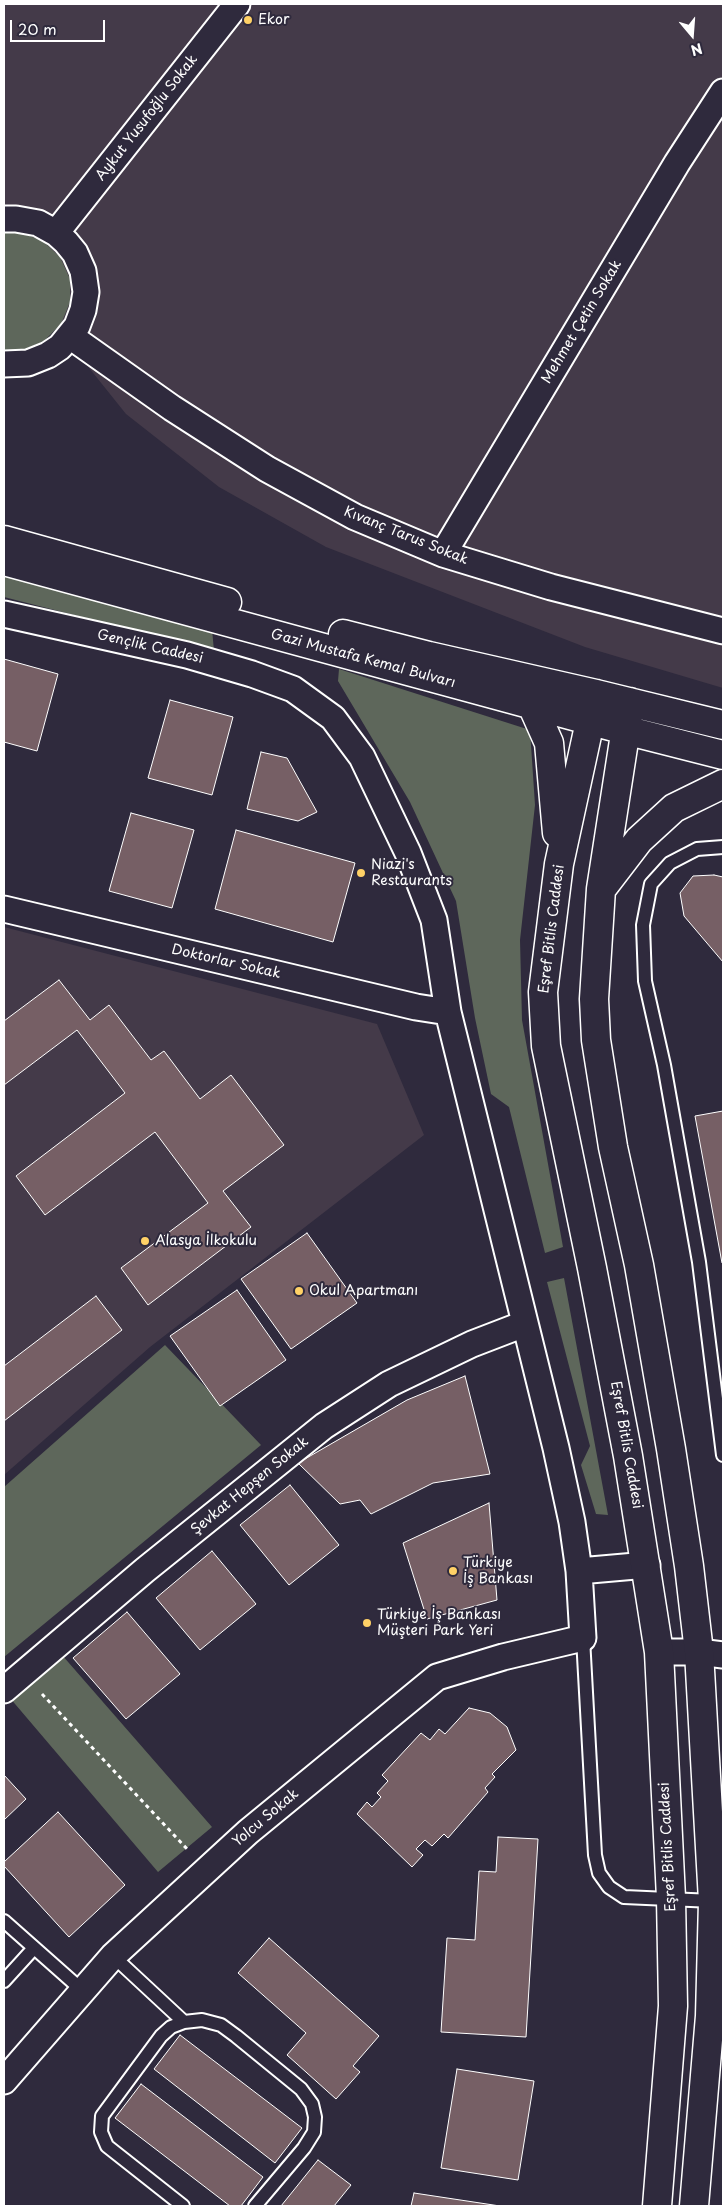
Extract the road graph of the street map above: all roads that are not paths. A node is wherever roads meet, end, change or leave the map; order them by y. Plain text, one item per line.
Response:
1 (237, 4) edge
2 (723, 92) edge
3 (4, 219) edge
4 (56, 233) junction
5 (70, 336) junction
6 (4, 364) edge
7 (4, 540) edge
8 (443, 554) junction
9 (4, 561) edge
10 (4, 614) edge
11 (723, 631) edge
12 (596, 694) junction
13 (630, 702) junction
14 (532, 705) junction
15 (589, 720) junction
16 (723, 726) edge
17 (625, 730) junction
18 (723, 755) edge
19 (723, 784) edge
20 (723, 847) edge
21 (559, 864) junction
22 (601, 889) junction
23 (4, 909) edge
24 (448, 1012) junction
25 (524, 1324) junction
26 (723, 1455) edge
27 (646, 1565) junction
28 (579, 1571) junction
29 (582, 1638) junction
30 (659, 1652) junction
31 (711, 1654) edge
32 (4, 1690) edge
33 (671, 1898) junction
34 (713, 1901) junction
35 (4, 1921) edge
36 (34, 1948) junction
37 (113, 1956) junction
38 (4, 1981) edge
39 (83, 1991) junction
40 (184, 2022) junction
41 (4, 2081) edge
42 (183, 2206) edge
43 (255, 2206) edge
44 (657, 2206) edge
45 (694, 2206) edge

1 - 4 street, Aykut Yusufoğlu Sokak
2 - 8 street, Mehmet Çetin Sokak
3 - 4 street
4 - 5 street
5 - 6 street
5 - 8 street, Kıvanç Tarus Sokak
7 - 12 main road, Gazi Mustafa Kemal Bulvarı
8 - 11 street, Kıvanç Tarus Sokak
9 - 14 main road, Gazi Mustafa Kemal Bulvarı
10 - 24 street, Gençlik Caddesi
12 - 13 main road, Gazi Mustafa Kemal Bulvarı
12 - 15 main road, Eşref Bitlis Caddesi
13 - 16 main road, Gazi Mustafa Kemal Bulvarı
13 - 17 main road
14 - 15 main road, Gazi Mustafa Kemal Bulvarı
14 - 21 main road
15 - 17 main road, Gazi Mustafa Kemal Bulvarı
15 - 21 main road, Eşref Bitlis Caddesi
17 - 18 main road, Gazi Mustafa Kemal Bulvarı
17 - 22 main road
19 - 22 main road
20 - 26 lane
21 - 27 main road, Eşref Bitlis Caddesi
22 - 31 main road
23 - 24 street, Doktorlar Sokak
24 - 25 street, Gençlik Caddesi
25 - 28 street, Gençlik Caddesi
25 - 32 street, Şevkat Hepşen Sokak
27 - 28 street
27 - 30 main road, Eşref Bitlis Caddesi
28 - 29 street, Gençlik Caddesi
29 - 33 lane
29 - 37 street, Yolcu Sokak
30 - 31 street
30 - 33 main road, Eşref Bitlis Caddesi
31 - 34 main road
33 - 34 lane
33 - 44 main road, Eşref Bitlis Caddesi
34 - 45 main road
35 - 36 lane
36 - 38 lane
36 - 39 lane
37 - 39 street, Yolcu Sokak
37 - 40 lane
39 - 41 street, Yolcu Sokak
40 - 42 lane
40 - 43 lane

